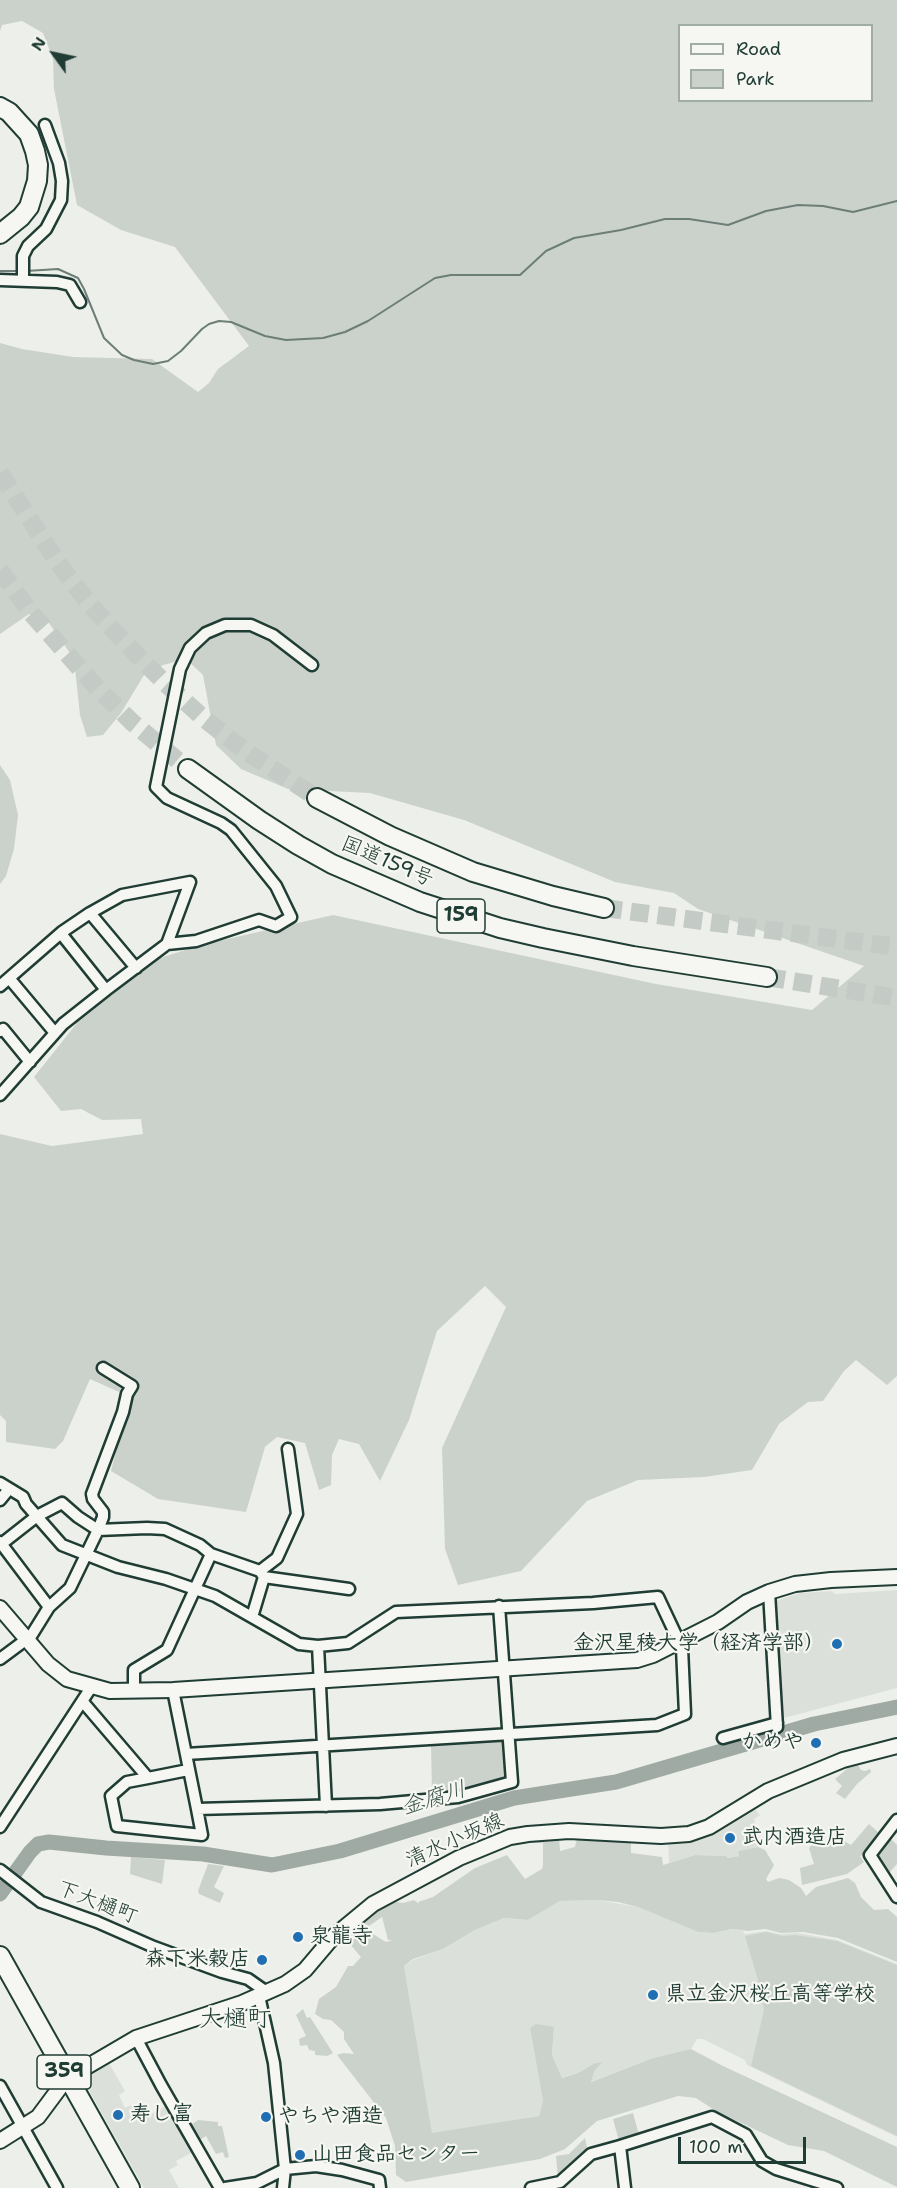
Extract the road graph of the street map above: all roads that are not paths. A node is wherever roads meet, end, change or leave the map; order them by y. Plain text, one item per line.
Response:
1 (0, 107) edge
2 (0, 118) edge
3 (45, 125) dead end
4 (0, 223) edge
5 (0, 234) edge
6 (23, 278) junction
7 (0, 280) edge
8 (80, 302) dead end
9 (312, 665) dead end
10 (189, 769) tunnel mouth
11 (317, 798) tunnel mouth
12 (604, 908) tunnel mouth
13 (90, 913) junction
14 (62, 932) junction
15 (167, 944) junction
16 (136, 968) junction
17 (767, 977) tunnel mouth
18 (9, 978) junction
19 (0, 986) edge
20 (106, 990) junction
21 (0, 1031) edge
22 (55, 1033) junction
23 (30, 1062) junction
24 (0, 1095) edge
25 (103, 1368) dead end
26 (288, 1449) dead end
27 (4, 1486) edge
28 (0, 1500) edge
29 (37, 1516) junction
30 (98, 1530) junction
31 (0, 1544) edge
32 (212, 1554) junction
33 (87, 1555) junction
34 (262, 1574) junction
35 (897, 1577) edge
36 (193, 1589) junction
37 (349, 1590) dead end
38 (769, 1592) junction
39 (499, 1606) junction
40 (49, 1607) junction
41 (0, 1608) edge
42 (252, 1617) junction
43 (25, 1639) junction
44 (679, 1641) junction
45 (318, 1646) junction
46 (0, 1659) edge
47 (502, 1669) junction
48 (319, 1681) junction
49 (92, 1686) junction
50 (173, 1690) junction
51 (134, 1691) junction
52 (83, 1702) junction
53 (509, 1734) junction
54 (723, 1738) dead end
55 (322, 1745) junction
56 (897, 1746) edge
57 (186, 1754) junction
58 (188, 1770) junction
59 (148, 1778) junction
60 (326, 1806) junction
61 (198, 1809) junction
62 (897, 1820) edge
63 (0, 1827) edge
64 (0, 1870) edge
65 (897, 1897) edge
66 (0, 1956) edge
67 (264, 1995) junction
68 (136, 2038) junction
69 (67, 2078) junction
70 (0, 2086) edge
71 (22, 2127) junction
72 (0, 2141) edge
73 (620, 2146) junction
74 (285, 2169) junction
75 (57, 2188) edge
76 (130, 2188) edge
77 (220, 2188) edge
78 (225, 2188) edge
79 (283, 2188) edge
80 (380, 2188) edge
81 (531, 2188) edge
82 (625, 2188) edge
83 (837, 2188) edge

1 - 5 highway
2 - 4 highway
3 - 6 street
6 - 7 street
6 - 8 street
9 - 15 street
10 - 17 highway, 国道159号 / 159
11 - 12 highway, 国道159号 / 159
13 - 14 street
13 - 15 street
13 - 16 street
14 - 18 street
14 - 20 street
15 - 16 street
16 - 20 street
18 - 19 street
18 - 22 street
20 - 22 street
21 - 23 street
22 - 23 street
23 - 24 street
25 - 30 street
26 - 34 street
27 - 28 street
27 - 29 street
29 - 30 street
29 - 31 street
29 - 33 street
30 - 32 street
30 - 33 street
31 - 40 street
32 - 34 street
32 - 36 street
33 - 36 street
33 - 40 street
34 - 37 street
34 - 42 street
35 - 38 street
36 - 42 street
36 - 51 street
38 - 44 street
38 - 54 street
39 - 44 street
39 - 45 street
39 - 47 street
40 - 43 street
41 - 43 street
42 - 45 street
43 - 46 street
43 - 49 street
44 - 47 street
44 - 53 street
45 - 48 street
47 - 48 street
47 - 53 street
48 - 50 street
48 - 55 street
49 - 51 street
49 - 52 street
50 - 51 street
50 - 57 street
52 - 59 street
52 - 63 street
53 - 55 street
53 - 60 street
55 - 57 street
55 - 60 street
56 - 67 street, 清水小坂線
57 - 58 street
58 - 59 street
58 - 61 street
59 - 61 street
60 - 61 street
62 - 65 street
64 - 67 street, 下大樋町
66 - 69 highway, 359
67 - 68 street, 清水小坂線
67 - 74 street
68 - 69 street, 清水小坂線
68 - 77 street
69 - 71 street
69 - 76 highway, 359
70 - 71 street
71 - 72 street
71 - 75 street
73 - 81 street
73 - 82 street
73 - 83 street
74 - 78 street
74 - 79 street
74 - 80 street

